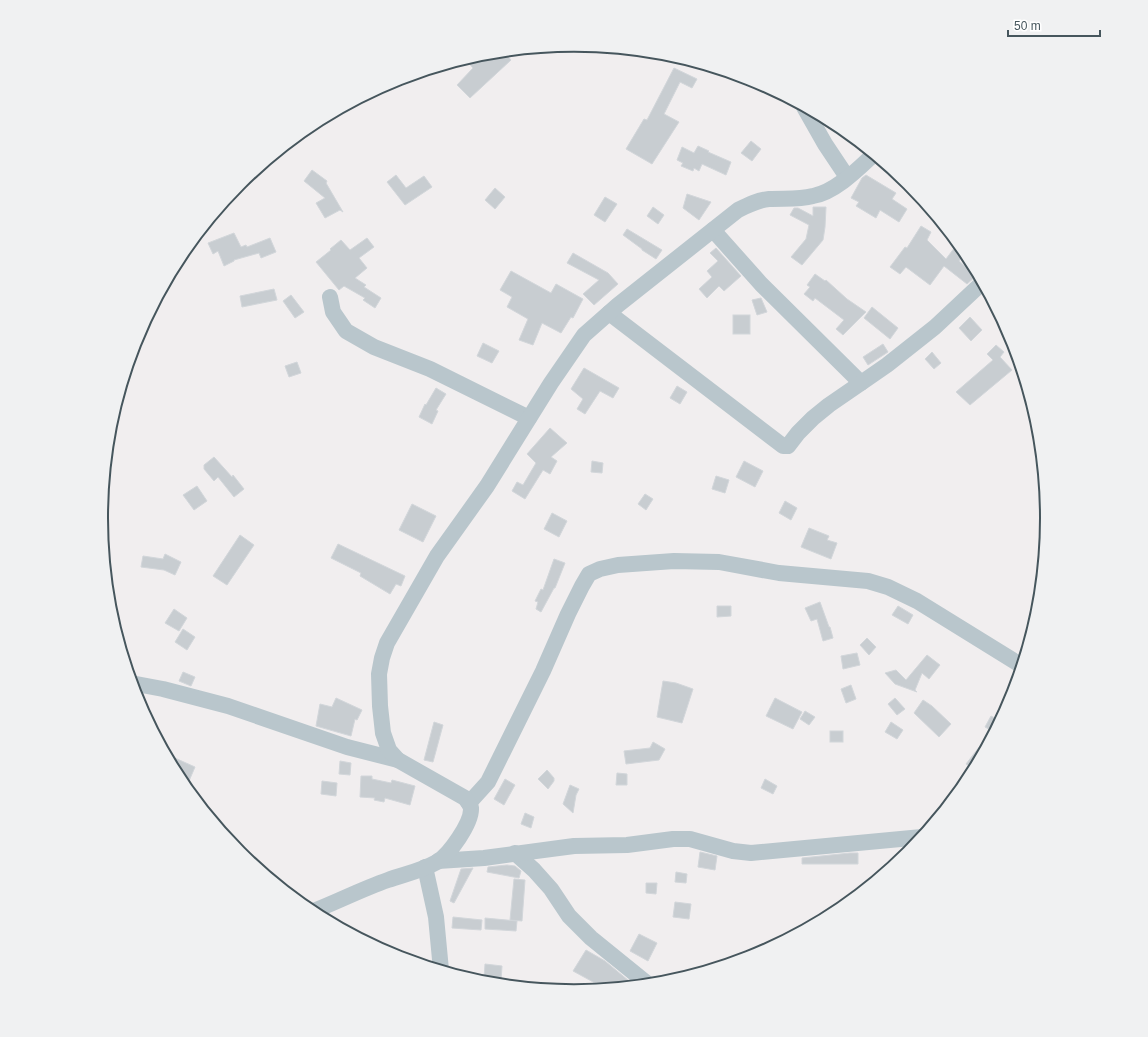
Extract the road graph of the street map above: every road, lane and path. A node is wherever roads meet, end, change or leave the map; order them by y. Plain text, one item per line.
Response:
1 (809, 115) edge
2 (870, 158) edge
3 (847, 177) junction
4 (713, 230) junction
5 (979, 286) edge
6 (330, 297) dead end
7 (609, 313) junction
8 (861, 383) junction
9 (529, 418) junction
10 (1017, 663) edge
11 (138, 684) edge
12 (398, 760) junction
13 (469, 803) junction
14 (914, 838) edge
15 (515, 853) junction
16 (431, 864) junction
17 (319, 909) edge
18 (441, 965) edge
19 (643, 980) edge

1 - 3 street
2 - 3 street
3 - 4 street
4 - 7 street
4 - 8 street
5 - 8 street
6 - 9 street
7 - 8 street
7 - 9 street
9 - 12 street
10 - 13 street
11 - 12 street
12 - 13 street
13 - 16 street
14 - 15 street
15 - 16 street
15 - 19 street
16 - 17 street
16 - 18 street

